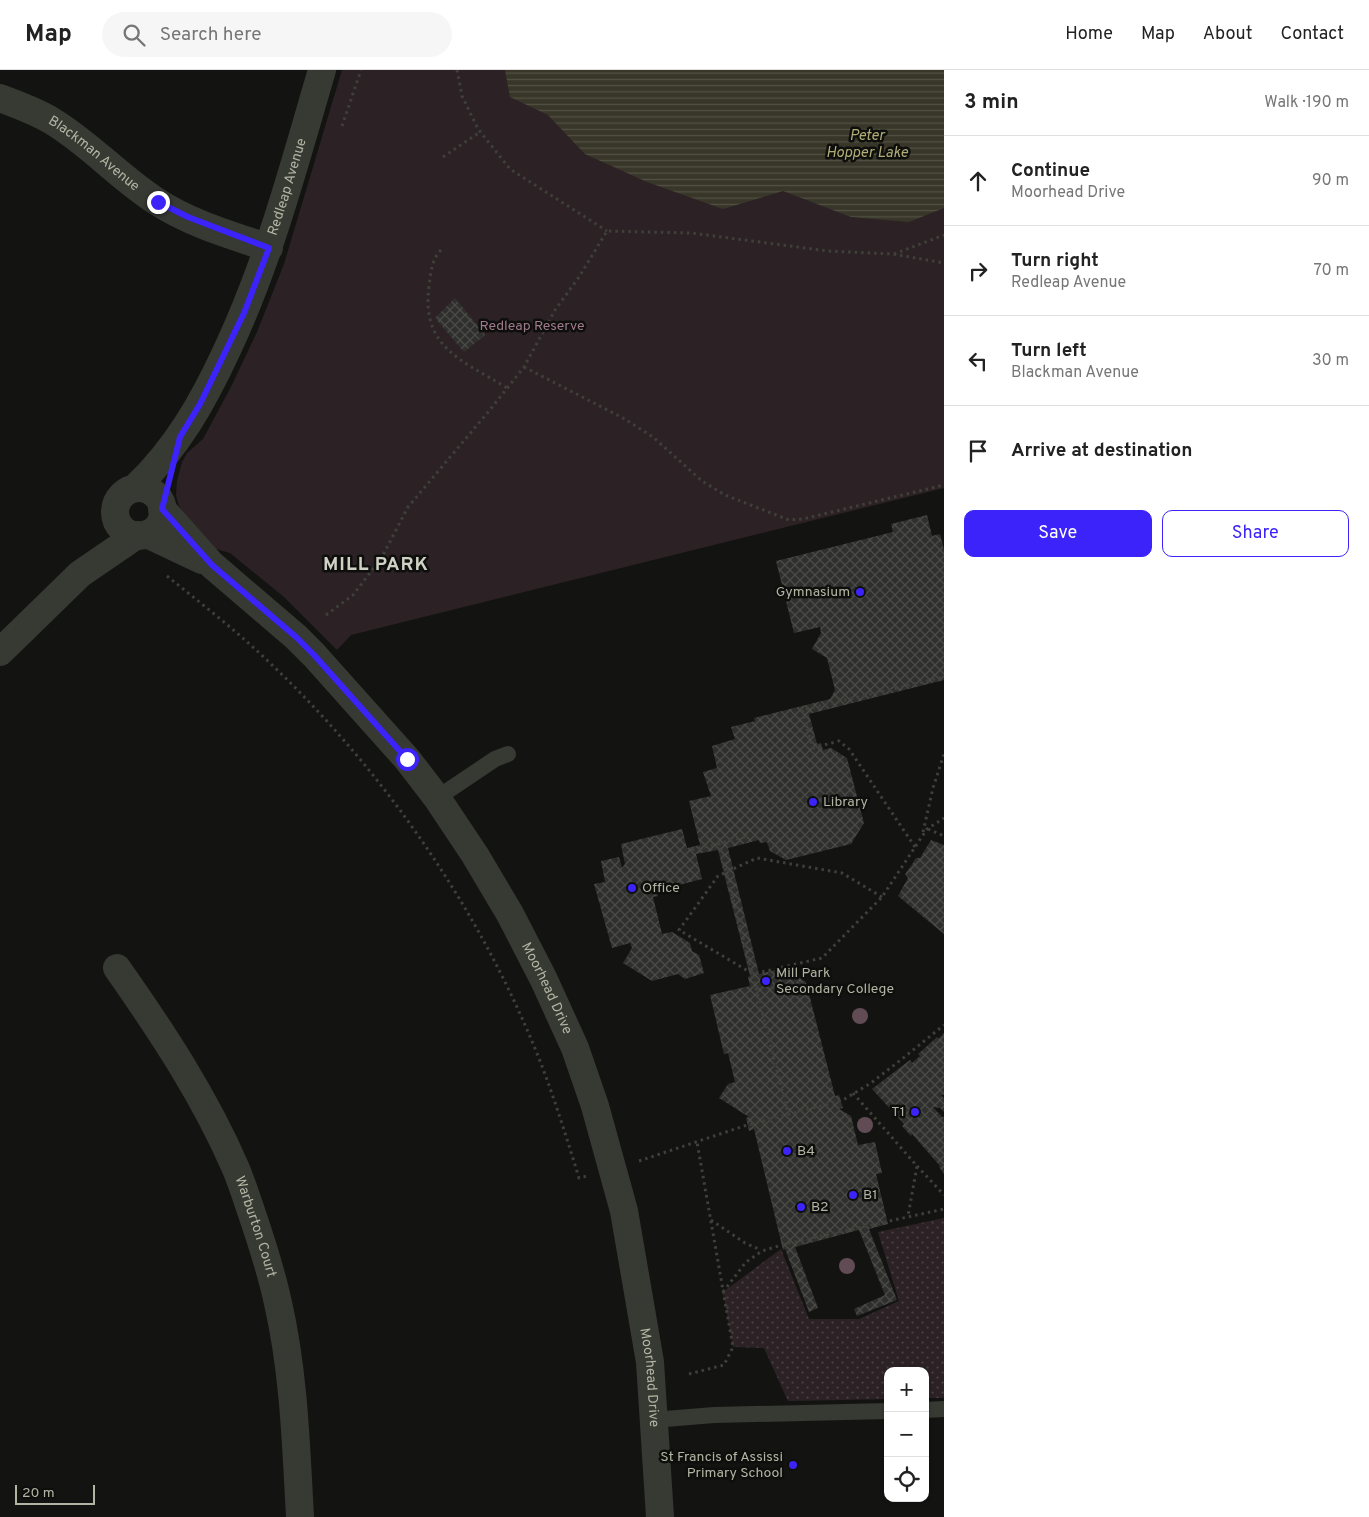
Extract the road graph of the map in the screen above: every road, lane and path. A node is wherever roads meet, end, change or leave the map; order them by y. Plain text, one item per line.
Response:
1 (322, 70) edge
2 (361, 70) edge
3 (458, 70) edge
4 (0, 98) edge
5 (342, 126) dead end
6 (480, 132) junction
7 (443, 157) dead end
8 (607, 232) junction
9 (944, 235) edge
10 (269, 248) junction
11 (441, 250) dead end
12 (893, 254) junction
13 (944, 263) edge
14 (524, 366) junction
15 (507, 388) junction
16 (180, 437) junction
17 (944, 485) edge
18 (135, 488) junction
19 (162, 508) junction
20 (133, 530) junction
21 (212, 565) junction
22 (326, 615) dead end
23 (0, 652) edge
24 (944, 677) edge
25 (508, 754) dead end
26 (944, 754) edge
27 (438, 798) junction
28 (944, 818) edge
29 (927, 829) junction
30 (922, 835) junction
31 (749, 836) dead end
32 (944, 836) edge
33 (719, 843) junction
34 (915, 847) junction
35 (692, 850) dead end
36 (727, 872) junction
37 (882, 896) junction
38 (117, 968) dead end
39 (752, 974) junction
40 (853, 1093) dead end
41 (788, 1114) dead end
42 (697, 1142) dead end
43 (917, 1166) junction
44 (944, 1195) edge
45 (944, 1209) edge
46 (908, 1216) junction
47 (711, 1219) junction
48 (762, 1251) junction
49 (723, 1292) junction
50 (689, 1374) dead end
51 (944, 1409) edge
52 (929, 1410) edge
53 (884, 1411) edge
54 (654, 1420) junction
55 (300, 1517) edge
56 (660, 1517) edge

1 - 10 street, Redleap Avenue
2 - 5 path
3 - 6 path
4 - 10 street, Blackman Avenue
6 - 7 path
6 - 8 path
8 - 12 path
8 - 14 path
9 - 12 path
10 - 16 street, Redleap Avenue
11 - 15 path
12 - 13 path
14 - 15 path
14 - 17 path
15 - 22 path
16 - 18 street, Redleap Avenue
16 - 19 street, Redleap Avenue
18 - 19 street
18 - 20 street
19 - 20 street
19 - 21 street, Moorhead Drive
20 - 21 street, Moorhead Drive
20 - 23 street
21 - 27 street, Moorhead Drive
24 - 34 path
25 - 27 lane
26 - 30 path
27 - 54 street, Moorhead Drive
28 - 29 path
29 - 30 path
29 - 32 path
30 - 34 path
31 - 33 path
33 - 35 path
33 - 36 path
34 - 37 path
36 - 37 path
36 - 39 path
36 - 39 path
37 - 39 path
38 - 55 street, Warburton Court
39 - 41 path
40 - 43 path
42 - 47 path
43 - 44 path
43 - 46 path
45 - 46 path
46 - 48 path
47 - 48 path
47 - 49 path
48 - 49 path
49 - 50 path
51 - 52 lane
53 - 54 lane
54 - 56 street, Moorhead Drive

